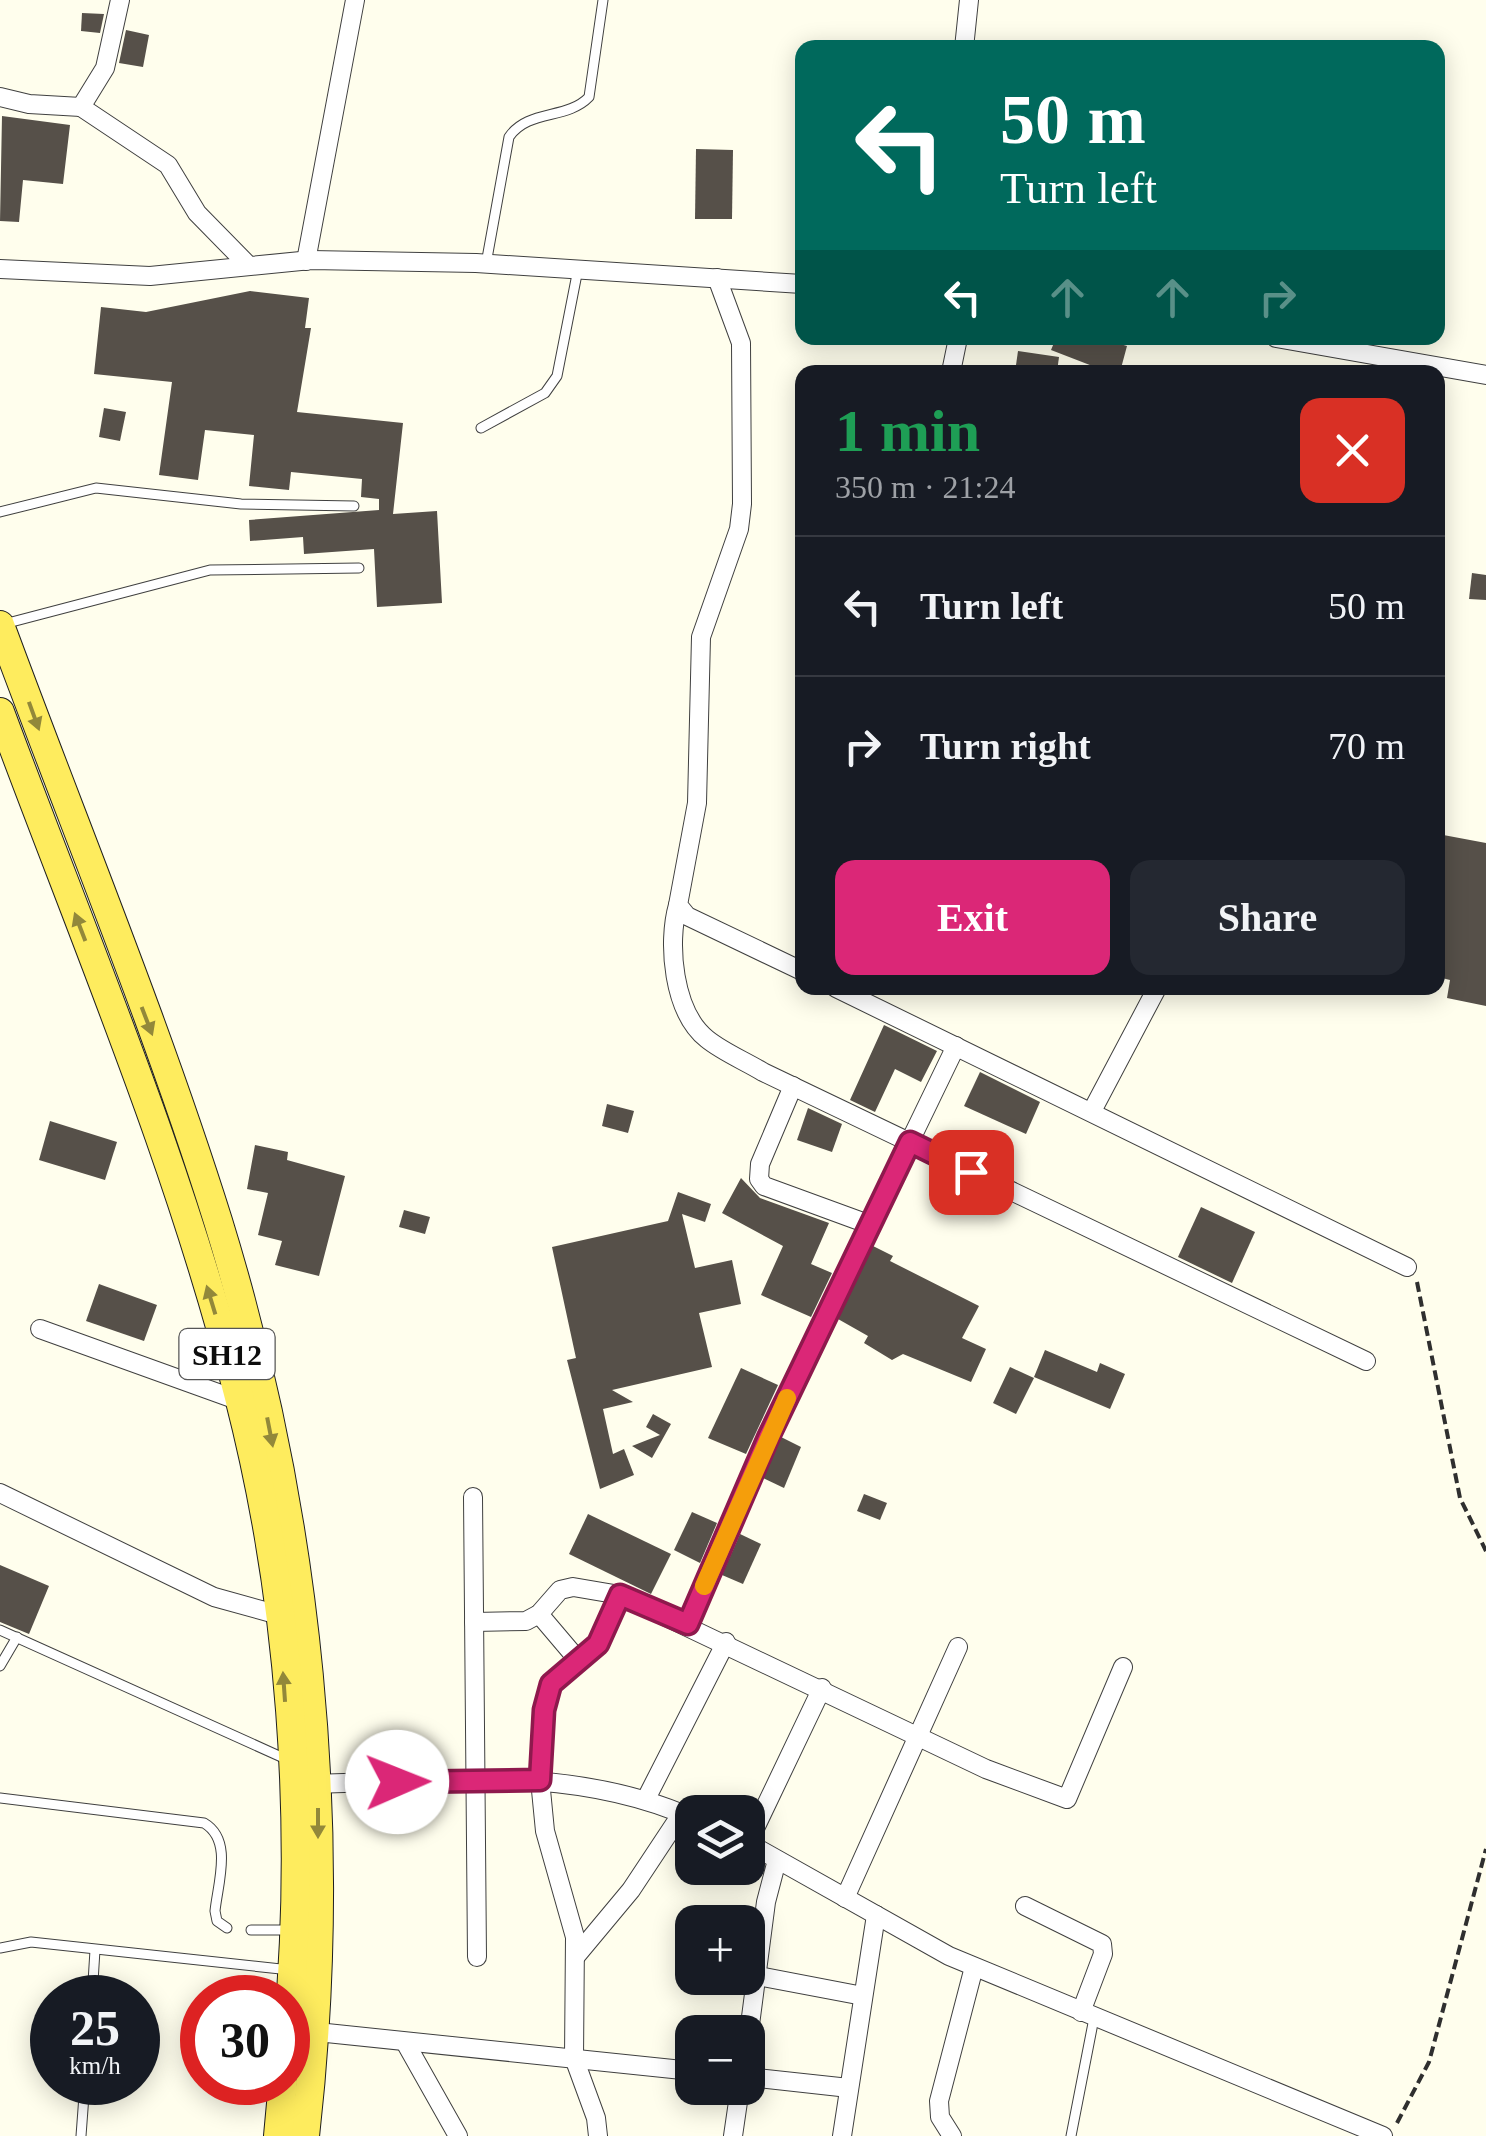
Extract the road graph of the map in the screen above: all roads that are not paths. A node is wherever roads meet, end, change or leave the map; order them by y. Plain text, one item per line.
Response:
1 (120, 0) edge
2 (355, 0) edge
3 (603, 0) edge
4 (969, 0) edge
5 (965, 40) edge
6 (0, 97) edge
7 (81, 107) junction
8 (306, 261) junction
9 (486, 264) junction
10 (248, 265) junction
11 (0, 269) edge
12 (578, 270) junction
13 (717, 278) junction
14 (795, 284) edge
15 (1316, 345) edge
16 (1429, 365) edge
17 (1445, 368) edge
18 (1486, 375) edge
19 (481, 428) dead end
20 (354, 506) dead end
21 (0, 512) edge
22 (359, 568) dead end
23 (0, 624) edge
24 (0, 712) edge
25 (49, 758) junction
26 (21, 769) junction
27 (678, 905) junction
28 (795, 969) edge
29 (850, 995) edge
30 (1153, 995) edge
31 (956, 1046) junction
32 (793, 1086) junction
33 (1092, 1111) junction
34 (910, 1142) junction
35 (868, 1224) junction
36 (1407, 1267) road end
37 (40, 1329) dead end
38 (1366, 1361) dead end
39 (240, 1401) junction
40 (0, 1493) edge
41 (473, 1496) dead end
42 (620, 1595) junction
43 (540, 1614) junction
44 (279, 1615) junction
45 (474, 1622) junction
46 (688, 1624) junction
47 (0, 1630) edge
48 (17, 1637) junction
49 (726, 1642) junction
50 (958, 1647) dead end
51 (578, 1660) junction
52 (0, 1666) edge
53 (1123, 1667) dead end
54 (822, 1688) junction
55 (919, 1734) junction
56 (300, 1776) junction
57 (476, 1780) junction
58 (540, 1780) junction
59 (647, 1797) junction
60 (0, 1798) edge
61 (765, 1807) edge
62 (675, 1810) edge
63 (675, 1831) edge
64 (765, 1853) edge
65 (778, 1860) junction
66 (845, 1898) junction
67 (1025, 1906) dead end
68 (765, 1911) edge
69 (876, 1915) junction
70 (226, 1928) dead end
71 (251, 1930) dead end
72 (294, 1930) junction
73 (0, 1948) edge
74 (96, 1950) junction
75 (576, 1956) junction
76 (478, 1957) dead end
77 (974, 1968) junction
78 (293, 1970) junction
79 (94, 1975) edge
80 (293, 1975) edge
81 (765, 1977) edge
82 (863, 1996) junction
83 (1087, 2015) junction
84 (317, 2032) junction
85 (405, 2042) junction
86 (574, 2058) junction
87 (675, 2069) edge
88 (765, 2078) edge
89 (849, 2088) junction
90 (83, 2105) edge
91 (280, 2105) edge
92 (737, 2105) edge
93 (81, 2136) edge
94 (278, 2136) edge
95 (305, 2136) edge
96 (458, 2136) edge
97 (598, 2136) edge
98 (732, 2136) edge
99 (842, 2136) edge
100 (952, 2136) edge
101 (1070, 2136) edge
102 (1386, 2136) edge

1 - 7 street
2 - 8 street
3 - 9 lane
4 - 5 street
6 - 7 street
7 - 10 street
8 - 9 street
8 - 10 street
9 - 12 street
10 - 11 street
12 - 13 street
12 - 19 lane
13 - 14 street
13 - 27 street
15 - 16 street
17 - 18 street
20 - 21 lane
22 - 23 lane
23 -> 25 main road
24 - 26 main road, SH12
25 - 26 main road
25 -> 56 main road
39 -> 26 main road, SH12
27 - 28 street
27 - 32 street
29 - 31 street
30 - 33 street
31 - 33 street
31 - 34 street
32 - 34 street
32 - 35 street
33 - 36 street
34 - 35 street
34 - 38 street
35 - 46 street
37 - 39 street
39 - 44 main road, SH12
40 - 44 street
41 - 45 street
42 - 43 street
42 - 46 street
42 - 51 street
43 - 45 street
43 - 51 street
56 -> 44 main road, SH12
45 - 57 street
46 - 49 street
47 - 48 lane
48 - 52 lane
48 - 56 lane
49 - 54 street
49 - 59 street
50 - 55 street
51 - 58 street
53 - 55 street
54 - 55 street
54 - 61 street
55 - 66 street
56 - 57 street
56 - 72 main road, SH12
56 -> 84 main road
57 - 58 street
57 - 76 street
58 - 59 street
58 - 75 street
59 - 62 street
60 - 70 lane
63 - 75 street
64 - 65 street
65 - 66 street
65 - 68 street
66 - 69 street
67 - 83 street
69 - 77 street
69 - 82 street
71 - 72 lane
72 - 78 main road, SH12
73 - 74 lane
74 - 78 lane
74 - 79 lane
75 - 86 street
77 - 83 street
77 - 100 street
78 - 80 main road, SH12
81 - 82 street
82 - 89 street
83 - 101 lane
83 - 102 street
84 - 85 street
84 - 95 main road
85 - 86 street
85 - 96 street
86 - 87 street
86 - 97 street
88 - 89 street
89 - 99 street
90 - 93 lane
91 - 94 main road
92 - 98 street

